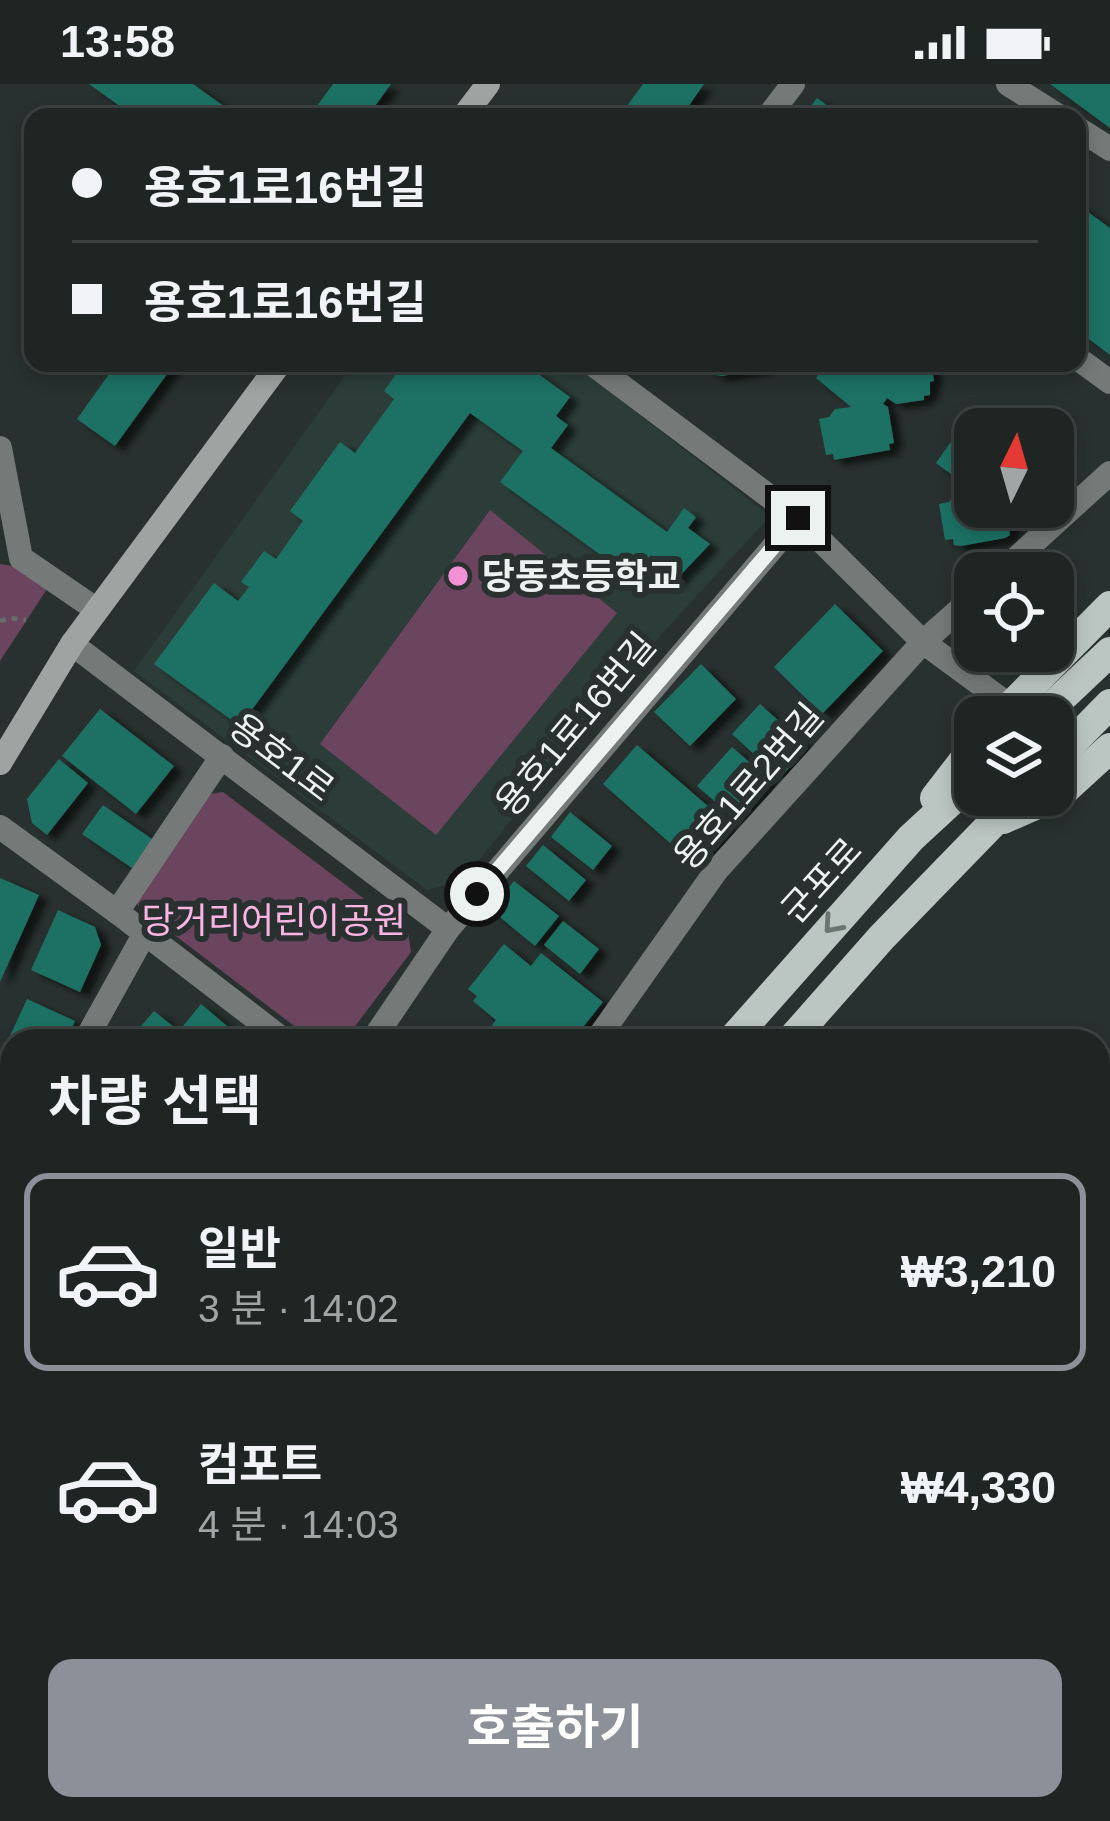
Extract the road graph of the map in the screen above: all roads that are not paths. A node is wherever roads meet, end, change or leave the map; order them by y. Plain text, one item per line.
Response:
1 (794, 84) edge
2 (1009, 84) edge
3 (775, 108) edge
4 (1046, 108) edge
5 (273, 372) edge
6 (604, 372) edge
7 (0, 448) edge
8 (1110, 473) edge
9 (798, 518) junction
10 (1023, 552) edge
11 (1110, 606) edge
12 (98, 610) junction
13 (954, 615) edge
14 (923, 642) junction
15 (72, 644) junction
16 (1110, 652) edge
17 (987, 696) edge
18 (1020, 696) edge
19 (1063, 696) edge
20 (1110, 704) edge
21 (1074, 740) edge
22 (1110, 748) edge
23 (222, 756) junction
24 (0, 763) edge
25 (954, 770) edge
26 (954, 798) edge
27 (999, 816) edge
28 (992, 823) junction
29 (0, 827) edge
30 (911, 838) junction
31 (117, 911) junction
32 (448, 928) junction
33 (145, 933) junction
34 (92, 1029) edge
35 (269, 1029) edge
36 (380, 1029) edge
37 (604, 1029) edge
38 (742, 1029) edge
39 (801, 1029) edge

1 - 3 street
2 - 4 street
5 - 12 street
6 - 9 street
7 - 12 street
8 - 10 street
9 - 14 street
9 - 32 street, 용호1로16번길
11 - 18 main road
12 - 15 street
13 - 14 street, 용호1로2번길
14 - 17 street
14 - 37 street, 용호1로2번길
15 - 23 street, 용호1로
15 - 24 street
16 - 19 main road
20 - 21 main road
22 - 28 main road
23 - 31 street
23 - 32 street, 용호1로
25 - 30 main road
26 - 30 main road, 군포로
27 - 28 main road
28 - 39 main road
29 - 31 street
30 -> 38 main road, 군포로
31 - 33 street
32 - 36 street, 용호1로16번길
33 - 34 street
33 - 35 street

